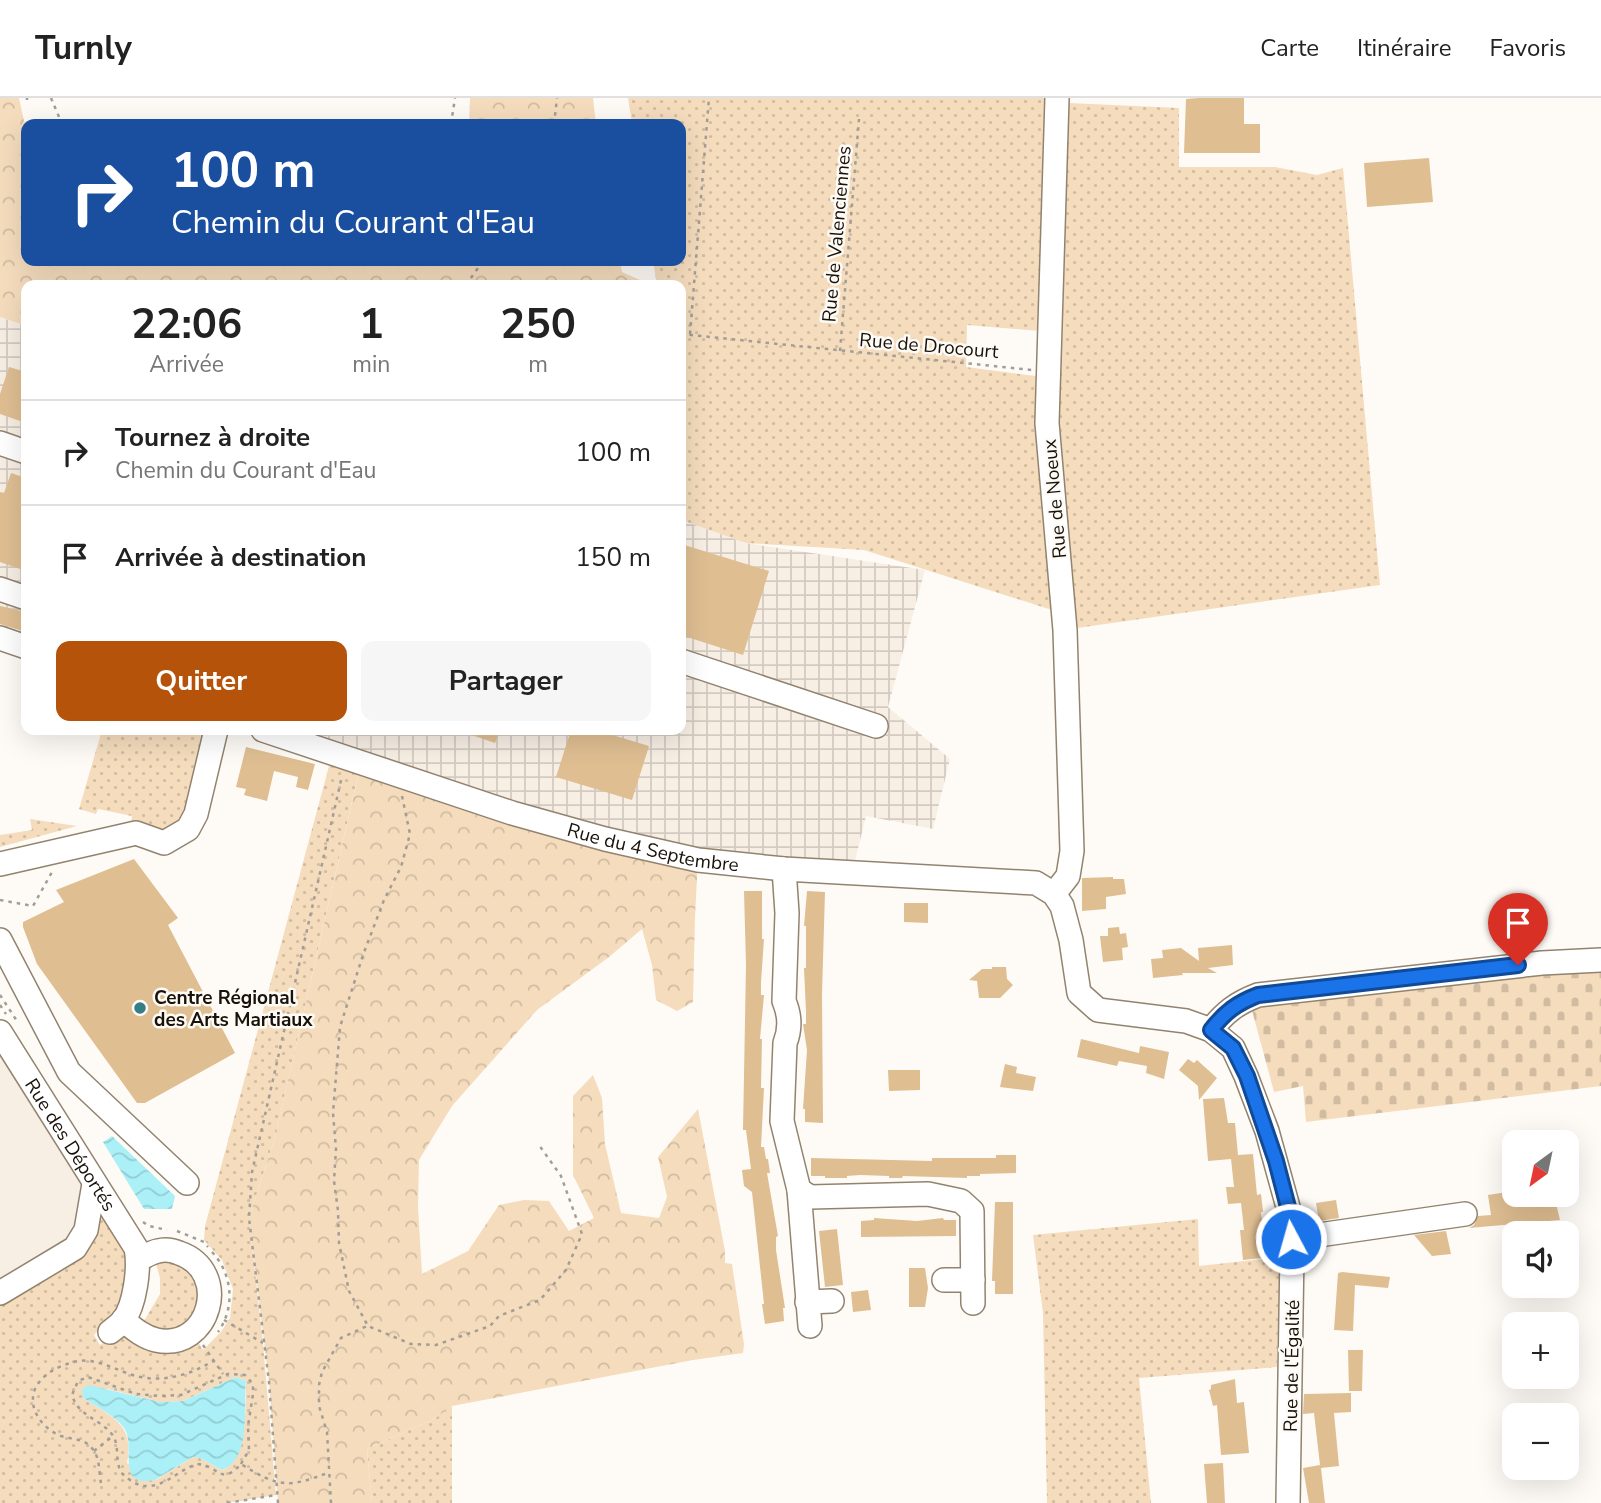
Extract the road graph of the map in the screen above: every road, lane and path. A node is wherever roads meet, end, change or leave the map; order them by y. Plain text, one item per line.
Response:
1 (51, 98) edge
2 (455, 98) edge
3 (557, 98) edge
4 (709, 98) edge
5 (1057, 98) edge
6 (60, 119) edge
7 (452, 119) edge
8 (555, 119) edge
9 (859, 119) dead end
10 (686, 334) edge
11 (690, 334) junction
12 (840, 351) junction
13 (1049, 373) junction
14 (0, 443) edge
15 (21, 450) edge
16 (0, 589) edge
17 (21, 596) edge
18 (0, 638) edge
19 (21, 645) edge
20 (686, 663) edge
21 (876, 726) dead end
22 (215, 735) edge
23 (277, 735) edge
24 (346, 759) junction
25 (398, 776) junction
26 (0, 864) edge
27 (784, 869) junction
28 (63, 870) dead end
29 (1054, 894) junction
30 (0, 900) edge
31 (0, 940) edge
32 (1601, 960) edge
33 (0, 995) edge
34 (0, 1005) edge
35 (1211, 1030) junction
36 (7, 1034) edge
37 (539, 1145) dead end
38 (187, 1183) dead end
39 (94, 1184) junction
40 (799, 1190) junction
41 (1465, 1214) dead end
42 (141, 1220) dead end
43 (136, 1222) dead end
44 (144, 1230) dead end
45 (173, 1236) dead end
46 (1291, 1239) junction
47 (199, 1246) dead end
48 (205, 1252) dead end
49 (138, 1260) junction
50 (944, 1280) dead end
51 (973, 1280) junction
52 (0, 1293) edge
53 (832, 1301) dead end
54 (807, 1303) junction
55 (973, 1303) dead end
56 (220, 1319) junction
57 (225, 1321) junction
58 (368, 1326) junction
59 (810, 1326) dead end
60 (209, 1334) dead end
61 (212, 1339) dead end
62 (201, 1342) dead end
63 (263, 1343) junction
64 (213, 1361) junction
65 (224, 1375) junction
66 (113, 1436) junction
67 (94, 1451) junction
68 (241, 1464) junction
69 (330, 1472) junction
70 (275, 1482) junction
71 (101, 1483) dead end
72 (276, 1495) junction
73 (227, 1503) edge
74 (278, 1503) edge
75 (331, 1503) edge
76 (1288, 1503) edge

1 - 6 path
2 - 7 path
3 - 8 path
4 - 11 path
5 - 13 street, Rue de Noeux
9 - 12 path, Rue de Valenciennes
10 - 11 path, Rue de Drocourt
11 - 12 path, Rue de Drocourt
12 - 13 path, Rue de Drocourt
13 - 29 street, Rue de Noeux
14 - 15 street
16 - 17 street
18 - 19 street
20 - 21 street
22 - 26 street
23 - 24 street, Rue du 4 Septembre
24 - 25 street, Rue du 4 Septembre
24 - 63 path
25 - 27 street, Rue du 4 Septembre
25 - 58 path
27 - 29 street, Rue du 4 Septembre
27 - 40 street
28 - 30 path
29 - 35 street, Rue de l'Égalité
31 - 38 street
32 - 35 street
33 - 36 path
34 - 36 path
35 - 46 street, Rue de l'Égalité
36 - 39 street, Rue des Déportés
37 - 58 path
39 - 49 street, Rue des Déportés
39 - 52 street
40 - 51 street
40 - 54 street
41 - 46 street
42 - 57 path
43 - 44 path
45 - 47 path
46 - 76 street, Rue de l'Égalité
48 - 56 path
49 - 49 street
50 - 51 street
51 - 55 street
53 - 54 street
54 - 59 street
56 - 57 path
56 - 60 path
57 - 61 path
57 - 63 path
58 - 69 path
62 - 64 path
63 - 70 path
64 - 65 path
64 - 67 path
65 - 66 path
65 - 68 path
66 - 67 path
66 - 68 path
67 - 71 path
68 - 70 path
69 - 70 path
69 - 75 path
70 - 72 path
72 - 73 path
72 - 74 path

